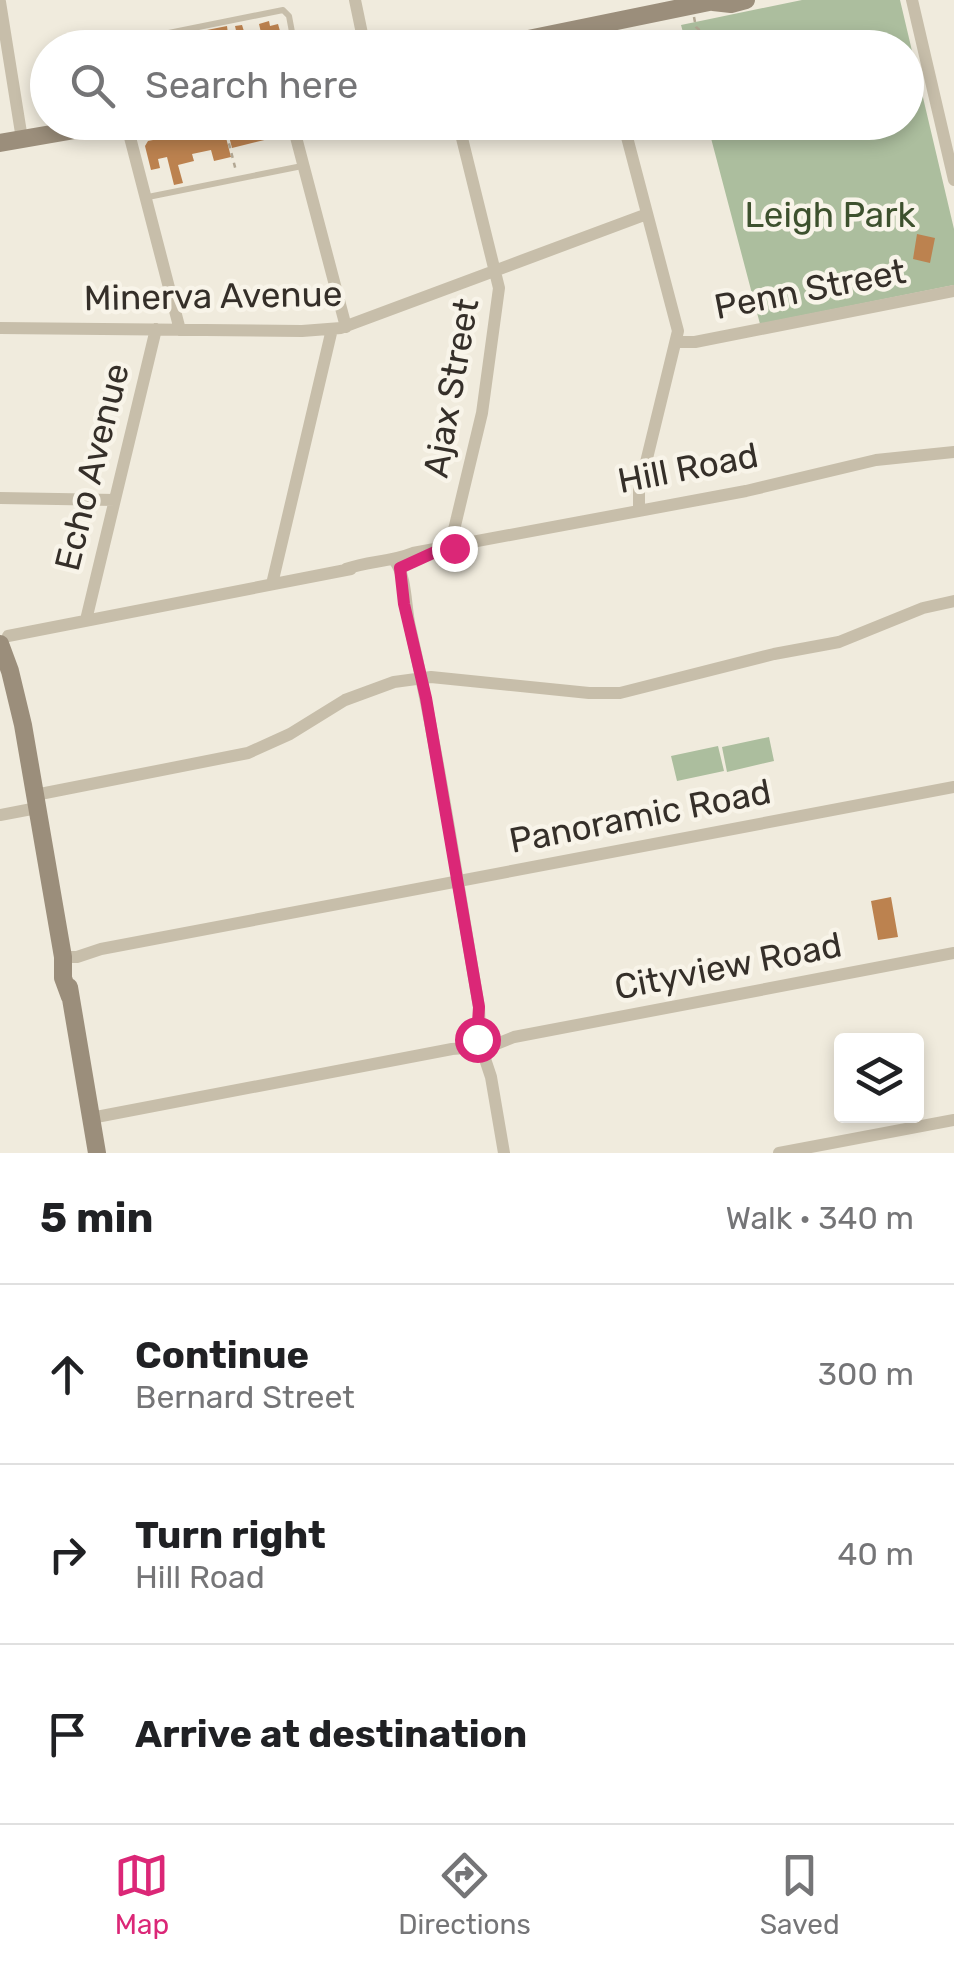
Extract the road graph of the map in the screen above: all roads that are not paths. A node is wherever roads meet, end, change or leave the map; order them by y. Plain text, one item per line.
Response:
1 (356, 0) edge
2 (746, 0) edge
3 (912, 0) edge
4 (716, 1) edge
5 (0, 2) edge
6 (598, 25) junction
7 (187, 30) edge
8 (292, 30) edge
9 (362, 30) edge
10 (573, 30) edge
11 (599, 30) edge
12 (919, 30) edge
13 (924, 51) edge
14 (30, 137) edge
15 (22, 139) junction
16 (129, 140) edge
17 (296, 140) edge
18 (463, 140) edge
19 (628, 140) edge
20 (0, 143) edge
21 (303, 166) junction
22 (954, 180) edge
23 (146, 198) junction
24 (648, 214) junction
25 (497, 272) junction
26 (954, 290) edge
27 (0, 328) edge
28 (339, 328) junction
29 (156, 330) junction
30 (180, 330) junction
31 (676, 342) junction
32 (954, 452) edge
33 (0, 498) edge
34 (115, 500) junction
35 (639, 512) junction
36 (454, 548) junction
37 (396, 565) junction
38 (272, 584) junction
39 (954, 601) edge
40 (86, 620) junction
41 (2, 639) edge
42 (422, 678) junction
43 (954, 786) edge
44 (36, 802) junction
45 (0, 815) edge
46 (458, 881) junction
47 (954, 953) edge
48 (67, 956) junction
49 (486, 1042) junction
50 (90, 1118) junction
51 (954, 1120) edge
52 (97, 1153) edge
53 (504, 1153) edge
54 (779, 1153) edge

1 - 9 street
2 - 4 street
3 - 12 street
4 - 6 street
5 - 15 street
6 - 10 street
6 - 11 street
7 - 8 lane
13 - 22 street
14 - 15 street
15 - 20 street
16 - 23 street
17 - 21 street
18 - 25 street, Ajax Street
19 - 24 street
21 - 23 lane
21 - 28 street
23 - 30 street
24 - 25 street, Minerva Avenue
24 - 31 street
25 - 28 street, Minerva Avenue
25 - 36 street, Ajax Street
26 - 31 street, Penn Street
27 - 29 street, Minerva Avenue
28 - 30 street, Minerva Avenue
28 - 38 street
29 - 30 street, Minerva Avenue
29 - 34 street, Echo Avenue
31 - 35 street
32 - 35 street, Hill Road
33 - 34 street
34 - 40 street, Echo Avenue
35 - 36 street, Hill Road
36 - 37 street, Hill Road
37 - 38 street, Hill Road
37 - 42 street
38 - 40 street, Hill Road
39 - 42 street
40 - 41 street, Hill Road
41 - 44 street
42 - 44 street
42 - 46 street
43 - 46 street, Panoramic Road
44 - 45 street
44 - 48 street
46 - 48 street, Panoramic Road
46 - 49 street
47 - 49 street, Cityview Road
48 - 50 street
49 - 50 street, Cityview Road
49 - 53 street
50 - 52 street
51 - 54 street

